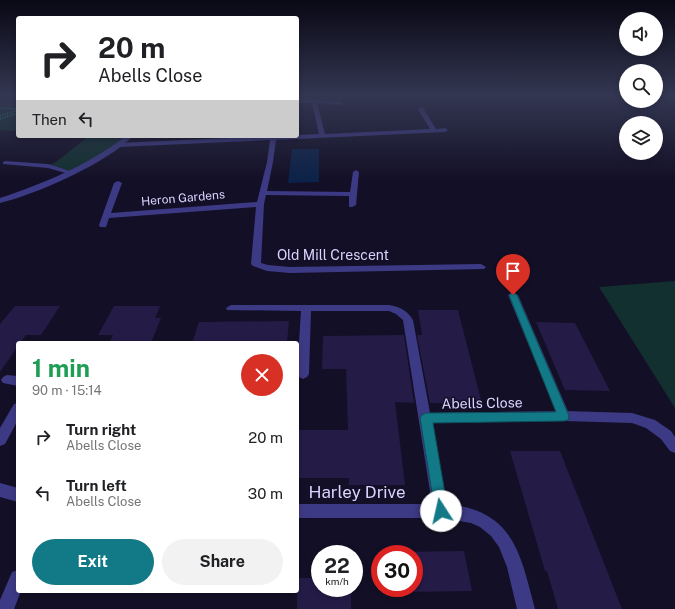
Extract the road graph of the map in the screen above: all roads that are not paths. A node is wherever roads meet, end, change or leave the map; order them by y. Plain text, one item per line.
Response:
1 (320, 123) edge
2 (430, 123) edge
3 (434, 130) junction
4 (445, 130) dead end
5 (323, 136) junction
6 (299, 137) edge
7 (128, 138) edge
8 (290, 138) edge
9 (273, 139) junction
10 (118, 146) junction
11 (5, 163) dead end
12 (356, 172) dead end
13 (73, 173) junction
14 (118, 183) dead end
15 (262, 193) junction
16 (353, 194) junction
17 (0, 201) edge
18 (260, 204) junction
19 (352, 205) dead end
20 (107, 216) junction
21 (103, 225) dead end
22 (481, 267) dead end
23 (513, 295) dead end
24 (231, 308) dead end
25 (306, 308) junction
26 (303, 374) dead end
27 (16, 412) edge
28 (564, 416) junction
29 (426, 418) junction
30 (0, 440) edge
31 (675, 447) edge
32 (0, 490) edge
33 (16, 494) edge
34 (299, 511) edge
35 (441, 511) junction
36 (16, 583) edge
37 (5, 609) edge
38 (526, 609) edge

1 - 5 street
2 - 3 street
3 - 4 street
3 - 5 street
5 - 6 street
7 - 10 street
8 - 9 street
9 - 10 street
9 - 15 street, Old Mill Crescent
10 - 13 street
11 - 13 street
12 - 16 street
13 - 17 street
14 - 20 street
15 - 16 street
15 - 18 street, Old Mill Crescent
16 - 19 street
18 - 20 street, Heron Gardens
18 - 22 street, Old Mill Crescent
20 - 21 street
23 - 28 street
24 - 25 street, Abells Close
25 - 26 street
25 - 29 street, Abells Close
27 - 30 street
28 - 29 street, Abells Close
28 - 31 street, Abells Close
29 - 35 street
32 - 33 street
34 - 35 street, Harley Drive
35 - 38 street, Harley Drive
36 - 37 street

